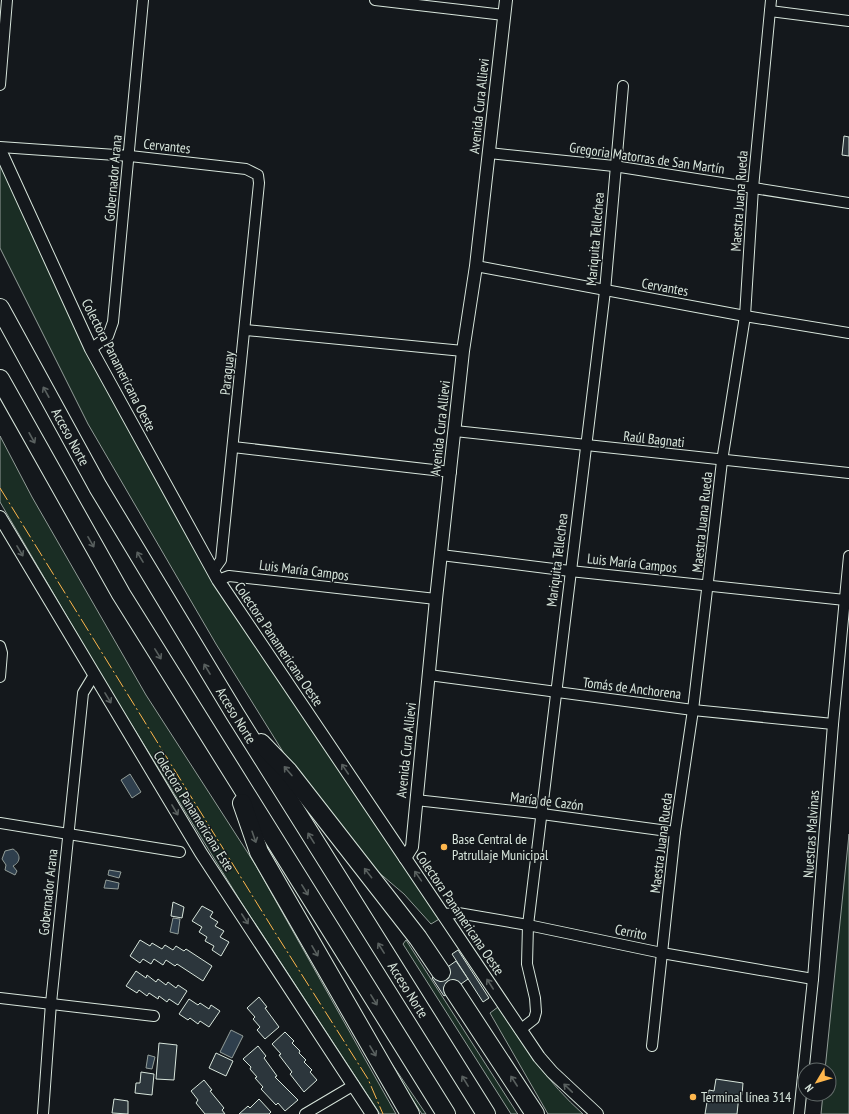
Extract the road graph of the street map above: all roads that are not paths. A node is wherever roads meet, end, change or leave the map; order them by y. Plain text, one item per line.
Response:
1 (7, 0) edge
2 (143, 0) edge
3 (375, 0) edge
4 (506, 0) edge
5 (771, 0) edge
6 (770, 11) junction
7 (504, 15) junction
8 (849, 21) edge
9 (0, 85) edge
10 (623, 86) dead end
11 (0, 147) edge
12 (0, 150) edge
13 (489, 153) junction
14 (130, 156) junction
15 (614, 166) junction
16 (258, 175) joint
17 (753, 188) junction
18 (849, 203) edge
19 (476, 266) junction
20 (605, 291) junction
21 (0, 308) edge
22 (745, 316) junction
23 (246, 330) junction
24 (849, 333) edge
25 (91, 349) junction
26 (463, 351) junction
27 (0, 379) edge
28 (455, 431) junction
29 (585, 445) junction
30 (233, 447) junction
31 (722, 461) junction
32 (451, 472) junction
33 (849, 473) edge
34 (0, 517) edge
35 (441, 555) junction
36 (849, 556) edge
37 (570, 571) junction
38 (216, 576) junction
39 (709, 585) junction
40 (436, 599) junction
41 (845, 600) junction
42 (0, 646) edge
43 (94, 675) junction
44 (429, 675) junction
45 (0, 677) edge
46 (556, 693) junction
47 (693, 710) junction
48 (235, 714) junction
49 (833, 724) junction
50 (232, 774) junction
51 (416, 800) junction
52 (542, 814) junction
53 (0, 823) edge
54 (675, 832) junction
55 (68, 835) junction
56 (180, 852) dead end
57 (405, 858) junction
58 (444, 914) junction
59 (528, 925) junction
60 (662, 953) junction
61 (441, 972) dead end
62 (813, 979) junction
63 (453, 989) dead end
64 (0, 998) edge
65 (51, 1003) junction
66 (154, 1016) dead end
67 (520, 1030) junction
68 (652, 1046) dead end
69 (354, 1085) junction
70 (43, 1114) edge
71 (305, 1114) edge
72 (372, 1114) edge
73 (410, 1114) edge
74 (446, 1114) edge
75 (486, 1114) edge
76 (535, 1114) edge
77 (597, 1114) edge
78 (798, 1114) edge

1 - 9 street
2 - 14 street, Gobernador Arana
3 - 7 street
4 - 7 street, Avenida Cura Allievi
5 - 6 street, Maestra Juana Rueda
6 - 8 street
6 - 17 street, Maestra Juana Rueda
7 - 13 street, Avenida Cura Allievi
10 - 15 street, Mariquita Tellechea
11 - 14 street, Cervantes
12 - 25 street, Colectora Panamericana Oeste
13 - 15 street, Gregoria Matorras de San Martín
13 - 19 street, Avenida Cura Allievi
14 - 16 street, Cervantes
14 - 25 street, Gobernador Arana
15 - 17 street, Gregoria Matorras de San Martín
15 - 20 street, Mariquita Tellechea
16 - 23 street, Paraguay
17 - 18 street, Gregoria Matorras de San Martín
17 - 22 street, Maestra Juana Rueda
19 - 20 street, Cervantes
19 - 26 street, Avenida Cura Allievi
20 - 22 street, Cervantes
20 - 29 street, Mariquita Tellechea
48 -> 21 highway, Acceso Norte
22 - 24 street, Cervantes
22 - 31 street, Maestra Juana Rueda
23 - 26 street
23 - 30 street, Paraguay
25 - 38 street, Colectora Panamericana Oeste
26 - 28 street, Avenida Cura Allievi
27 -> 50 highway
28 - 29 street, Raúl Bagnati
28 - 32 street, Avenida Cura Allievi
29 - 31 street, Raúl Bagnati
29 - 37 street, Mariquita Tellechea
30 - 32 street
30 - 38 street, Paraguay
31 - 33 street, Raúl Bagnati
31 - 39 street, Maestra Juana Rueda
32 - 35 street, Avenida Cura Allievi
34 -> 43 street, Colectora Panamericana Este
35 - 37 street, Luis María Campos
35 - 40 street, Avenida Cura Allievi
36 - 41 street, Nuestras Malvinas
37 - 39 street, Luis María Campos
37 - 46 street, Mariquita Tellechea
38 - 40 street, Luis María Campos
57 -> 38 street, Colectora Panamericana Oeste
39 - 41 street, Luis María Campos
39 - 47 street, Maestra Juana Rueda
40 - 44 street, Avenida Cura Allievi
41 - 49 street, Nuestras Malvinas
42 - 45 street
43 - 55 street, Gobernador Arana
43 -> 69 street, Colectora Panamericana Este
44 - 46 street, Tomás de Anchorena
44 - 51 street, Avenida Cura Allievi
46 - 47 street, Tomás de Anchorena
46 - 52 street, Mariquita Tellechea
47 - 49 street, Tomás de Anchorena
47 - 54 street, Maestra Juana Rueda
61 -> 48 highway
75 -> 48 highway, Acceso Norte
49 - 62 street, Nuestras Malvinas
50 -> 73 highway
50 -> 74 highway
51 - 52 street, María de Cazón
51 - 57 street, Avenida Cura Allievi
52 - 54 street, María de Cazón
52 - 59 street, Mariquita Tellechea
53 - 55 street
54 - 60 street, Maestra Juana Rueda
55 - 56 street
55 - 65 street, Gobernador Arana
58 -> 57 street, Colectora Panamericana Oeste
58 - 59 street, Cerrito
67 -> 58 street, Colectora Panamericana Oeste
59 - 60 street, Cerrito
59 - 67 street, Mariquita Tellechea
60 - 62 street, Cerrito
60 - 68 street, Maestra Juana Rueda
62 - 78 street, Nuestras Malvinas
76 -> 63 highway
64 - 65 street
65 - 66 street
65 - 70 street, Gobernador Arana
77 -> 67 street, Colectora Panamericana Oeste
69 - 71 street
69 - 72 street, Colectora Panamericana Este

